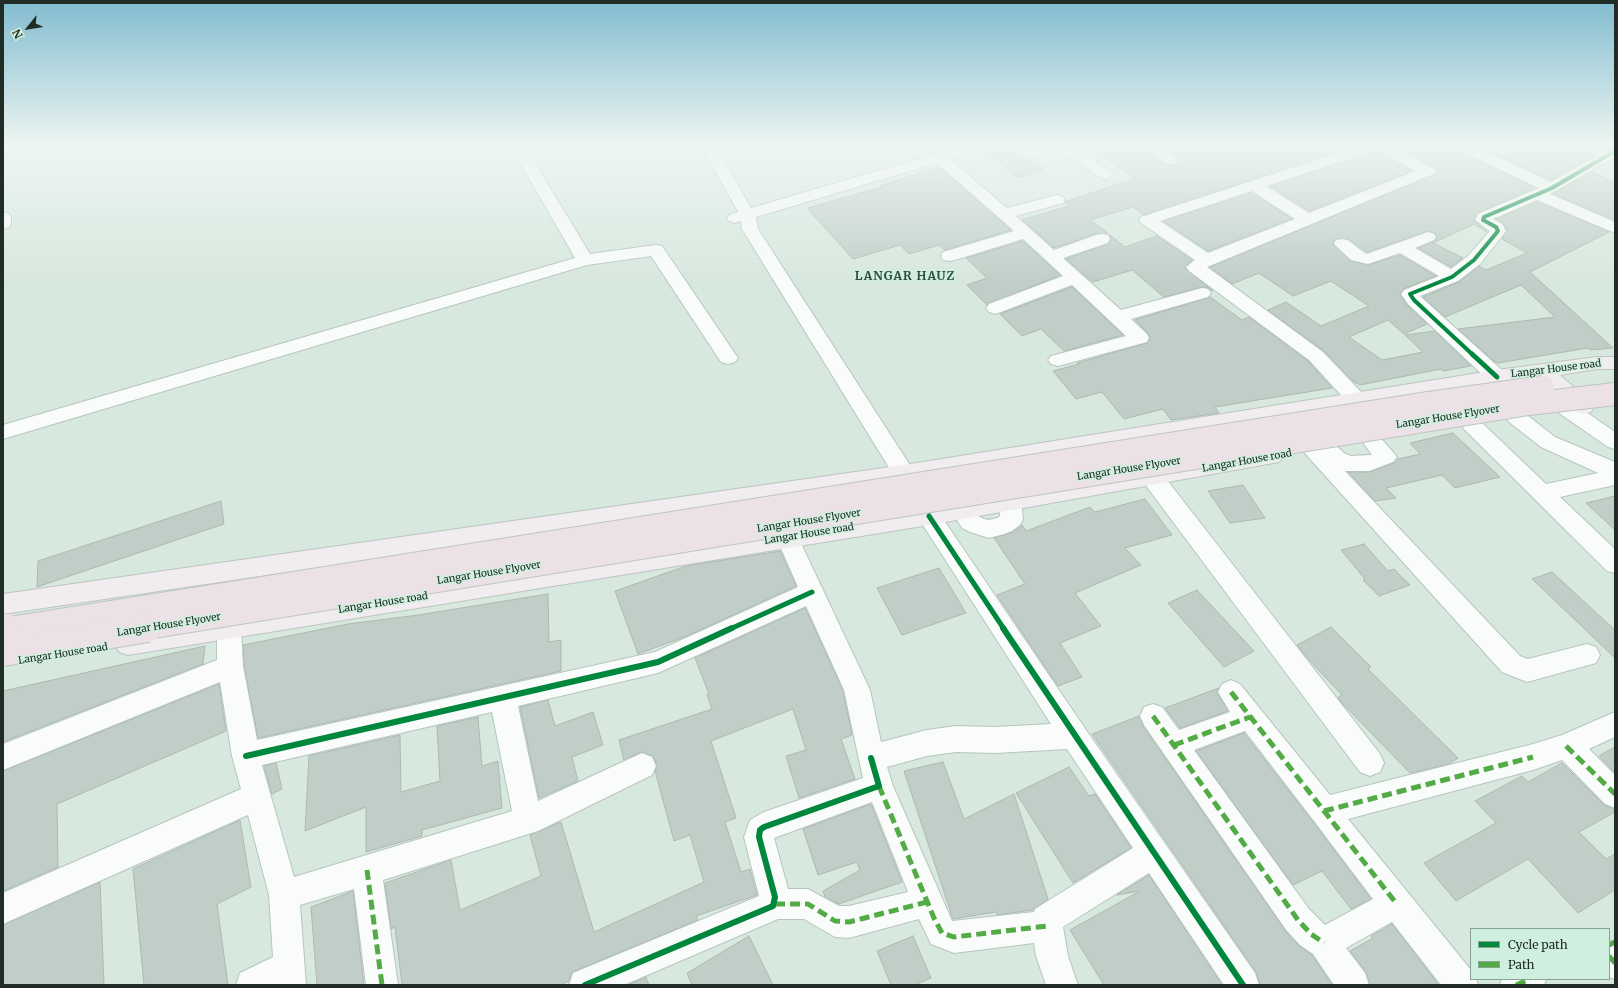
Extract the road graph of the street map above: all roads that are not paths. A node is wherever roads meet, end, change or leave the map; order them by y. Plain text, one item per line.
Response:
1 (544, 191) edge
2 (725, 191) edge
3 (730, 191) edge
4 (838, 191) edge
5 (978, 191) edge
6 (1234, 191) edge
7 (1262, 191) edge
8 (1379, 191) edge
9 (1545, 191) joint
10 (1057, 200) dead end
11 (1005, 214) junction
12 (3, 217) edge
13 (1308, 220) junction
14 (745, 221) junction
15 (3, 224) edge
16 (1615, 228) edge
17 (1026, 233) junction
18 (1428, 237) dead end
19 (1102, 239) dead end
20 (1342, 244) dead end
21 (1402, 247) junction
22 (949, 256) dead end
23 (1051, 256) junction
24 (585, 260) junction
25 (1207, 260) junction
26 (1452, 277) junction
27 (1075, 278) junction
28 (1202, 293) dead end
29 (995, 308) dead end
30 (1118, 318) junction
31 (728, 358) dead end
32 (1058, 360) dead end
33 (1615, 363) edge
34 (1543, 370) junction
35 (1497, 377) junction
36 (1615, 380) edge
37 (1615, 394) edge
38 (1357, 400) junction
39 (1615, 405) edge
40 (1575, 408) junction
41 (1516, 417) junction
42 (1471, 424) junction
43 (3, 432) edge
44 (1099, 442) junction
45 (1615, 442) edge
46 (1320, 449) junction
47 (1615, 471) edge
48 (904, 473) junction
49 (1152, 477) junction
50 (1615, 477) edge
51 (1127, 481) junction
52 (1542, 493) junction
53 (750, 496) junction
54 (1010, 502) joint
55 (962, 510) joint
56 (929, 516) junction
57 (787, 537) junction
58 (761, 542) junction
59 (1615, 564) edge
60 (812, 592) junction
61 (3, 604) edge
62 (229, 627) junction
63 (3, 629) edge
64 (3, 652) edge
65 (1587, 655) dead end
66 (3, 664) edge
67 (230, 666) junction
68 (1231, 692) dead end
69 (503, 699) junction
70 (1153, 716) dead end
71 (1250, 717) junction
72 (1615, 724) edge
73 (1074, 736) junction
74 (1174, 745) junction
75 (1566, 746) junction
76 (3, 756) edge
77 (246, 756) junction
78 (1370, 763) dead end
79 (642, 766) dead end
80 (875, 772) junction
81 (1615, 794) edge
82 (257, 796) junction
83 (1324, 811) junction
84 (528, 821) junction
85 (1153, 853) junction
86 (367, 870) junction
87 (284, 895) junction
88 (927, 902) junction
89 (1396, 903) junction
90 (775, 904) junction
91 (3, 909) edge
92 (1047, 926) junction
93 (1324, 943) junction
94 (290, 975) edge
95 (1528, 980) edge
96 (252, 985) edge
97 (382, 985) edge
98 (585, 985) edge
99 (1062, 985) edge
100 (1243, 985) edge
101 (1353, 985) edge
102 (1462, 985) edge
103 (1516, 985) edge

1 - 24 street
2 - 14 street
3 - 14 street
4 - 14 street
5 - 11 street
6 - 25 street
7 - 13 street
8 - 13 street
9 - 16 street
9 - 26 street
10 - 11 street
11 - 17 street
12 - 15 street
13 - 25 street
14 - 48 street
17 - 22 street
17 - 23 street
18 - 21 street
19 - 23 street
20 - 21 street
21 - 26 street
23 - 27 street
24 - 31 street
24 - 43 street
25 - 38 street
26 - 35 street
27 - 29 street
27 - 30 street
28 - 30 street
30 - 32 street
33 - 34 main road, Langar House road
34 - 35 main road, Langar House road
34 - 40 main road
35 - 38 main road, Langar House road
36 - 63 highway, Langar House Flyover, bridge
37 - 64 highway, Langar House Flyover, bridge
38 - 44 main road, Langar House road
39 - 40 main road, Langar House road
40 - 41 main road, Langar House road
40 - 45 street
41 - 42 main road, Langar House road
41 - 47 street
42 - 46 main road, Langar House road
42 - 52 street
44 - 48 main road, Langar House road
44 - 51 main road
46 - 49 main road, Langar House road
46 - 65 street
48 - 53 main road, Langar House road
49 - 51 main road, Langar House road
49 - 78 street
50 - 52 street
51 - 54 main road, Langar House road
52 - 59 street
53 - 58 main road
53 - 61 main road, Langar House road
54 - 55 street
55 - 56 main road, Langar House road
56 - 57 main road, Langar House road
56 - 73 street
57 - 58 main road, Langar House road
57 - 60 street
58 - 62 main road, Langar House road
60 - 69 street
60 - 80 street
62 - 66 main road, Langar House road
62 - 67 street
67 - 76 street
67 - 77 street
68 - 71 street
69 - 77 street
69 - 84 street
70 - 74 street
71 - 74 street
71 - 83 street
72 - 75 street
73 - 80 street
73 - 85 street
74 - 93 street
75 - 81 street
75 - 83 street
77 - 82 street
79 - 84 street
80 - 88 street
80 - 90 street
82 - 87 street
82 - 91 street
83 - 89 street
84 - 86 street
85 - 92 street
85 - 100 street
86 - 87 street
86 - 97 street
87 - 94 street
88 - 90 street
88 - 92 street
89 - 93 street
89 - 102 street
90 - 98 street
92 - 99 street
93 - 101 street
94 - 96 street
95 - 103 street

